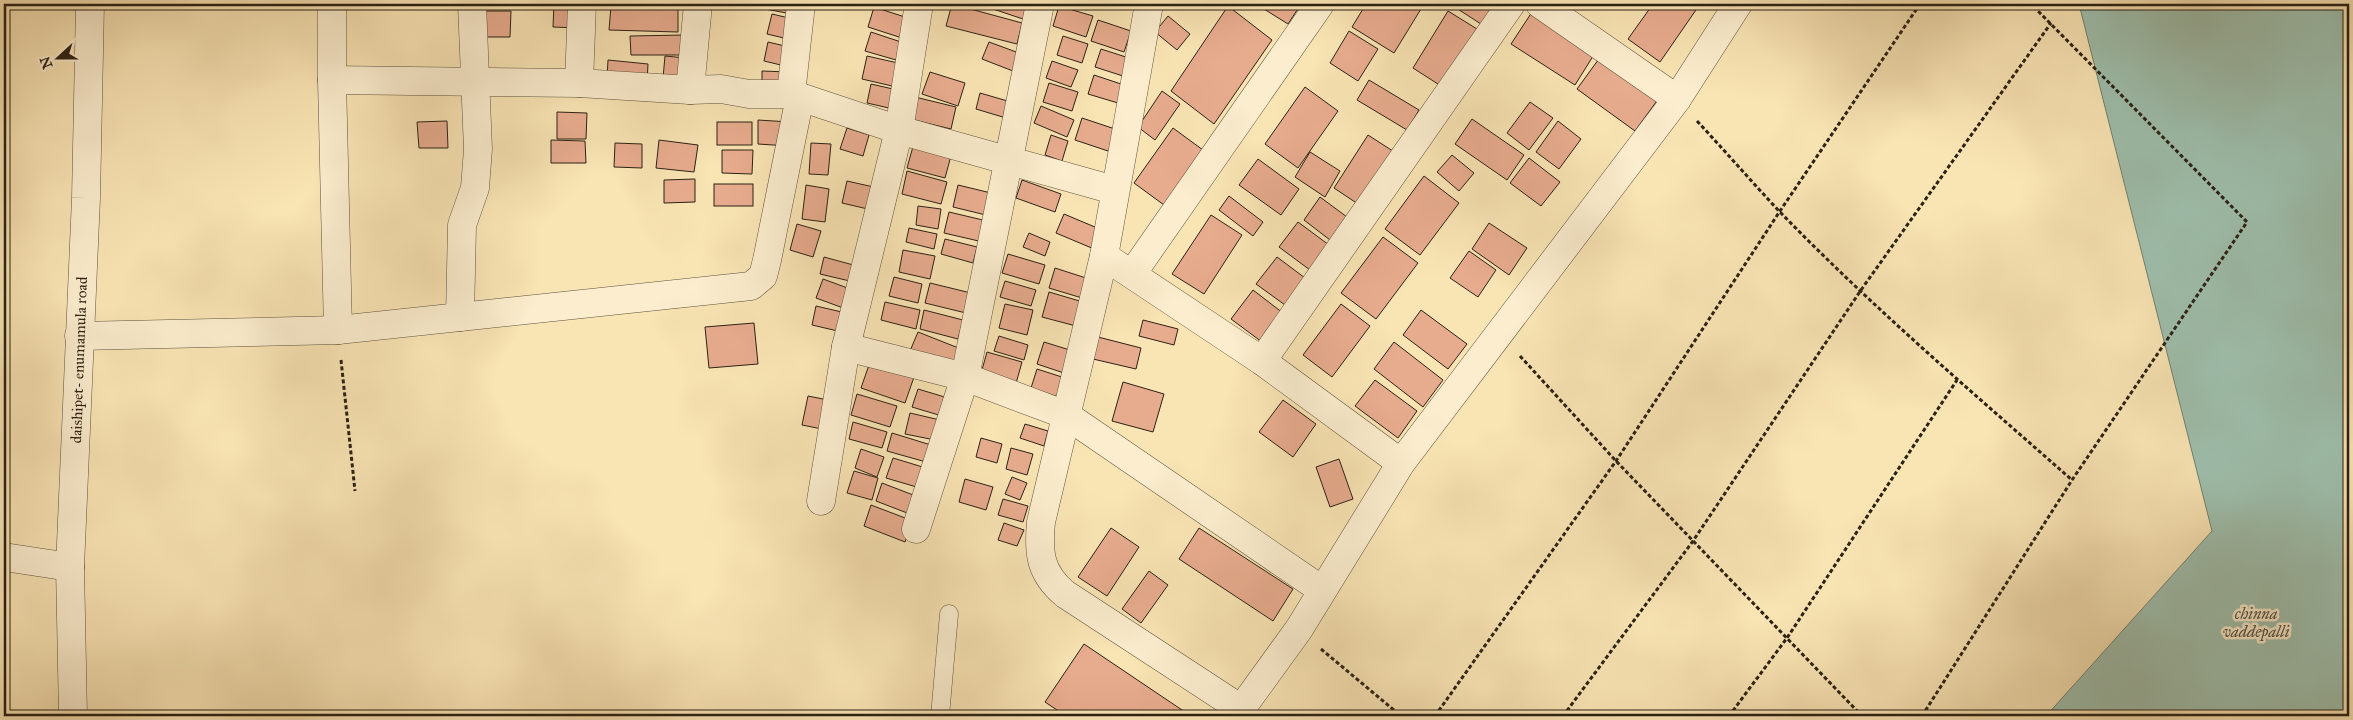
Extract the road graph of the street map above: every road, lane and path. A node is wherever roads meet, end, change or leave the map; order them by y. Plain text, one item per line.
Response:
1 (90, 4) edge
2 (332, 4) edge
3 (472, 4) edge
4 (582, 4) edge
5 (698, 4) edge
6 (801, 4) edge
7 (919, 4) edge
8 (1040, 4) edge
9 (1148, 4) edge
10 (1320, 4) edge
11 (1510, 4) edge
12 (1540, 4) edge
13 (1738, 4) edge
14 (1920, 4) edge
15 (2031, 4) edge
16 (2051, 23) junction
17 (332, 80) junction
18 (474, 80) junction
19 (579, 83) junction
20 (690, 90) junction
21 (796, 96) junction
22 (1677, 99) junction
23 (899, 130) junction
24 (1010, 162) junction
25 (1114, 190) junction
26 (1780, 211) junction
27 (1104, 256) junction
28 (1132, 274) junction
29 (1861, 290) junction
30 (460, 317) junction
31 (338, 330) junction
32 (1498, 333) junction
33 (79, 336) junction
34 (846, 348) junction
35 (1262, 361) junction
36 (965, 377) junction
37 (1957, 380) junction
38 (1066, 415) junction
39 (1616, 461) junction
40 (1401, 463) junction
41 (2072, 480) junction
42 (355, 491) dead end
43 (821, 501) dead end
44 (916, 529) dead end
45 (1693, 541) junction
46 (4, 557) edge
47 (70, 567) junction
48 (1322, 590) junction
49 (949, 614) dead end
50 (1299, 629) junction
51 (1787, 638) junction
52 (1239, 713) edge
53 (73, 716) edge
54 (940, 716) edge
55 (1401, 716) edge
56 (1435, 716) edge
57 (1563, 716) edge
58 (1729, 716) edge
59 (1862, 716) edge
60 (1922, 716) edge

1 - 33 street, daishipet- enumamula road
2 - 17 street
3 - 18 street
4 - 19 street
5 - 20 street
6 - 21 street
7 - 23 street
8 - 24 street
9 - 25 street
10 - 28 street
11 - 35 street
12 - 22 street
13 - 22 street
14 - 26 path
15 - 16 path
16 - 29 path
16 - 41 path
17 - 18 street
17 - 31 street
18 - 19 street
18 - 30 street
19 - 20 street
20 - 21 street
21 - 23 street
21 - 30 street
22 - 26 path
22 - 32 street
23 - 24 street
23 - 34 street
24 - 25 street
24 - 36 street
25 - 27 street
26 - 29 path
26 - 39 path
27 - 28 street
27 - 38 street
28 - 35 street
29 - 37 path
29 - 45 path
30 - 31 street
31 - 33 street
31 - 42 path
32 - 39 path
32 - 40 street
33 - 47 street, daishipet- enumamula road
34 - 36 street
34 - 43 street
35 - 40 street
36 - 38 street
36 - 44 street
37 - 41 path
37 - 51 path
38 - 48 street
38 - 52 street
39 - 45 path
39 - 56 path
40 - 48 street
41 - 60 path
45 - 51 path
45 - 57 path
46 - 47 street
47 - 53 street, daishipet- enumamula road
48 - 50 street
49 - 54 lane
50 - 52 street
50 - 55 path
51 - 58 path
51 - 59 path

